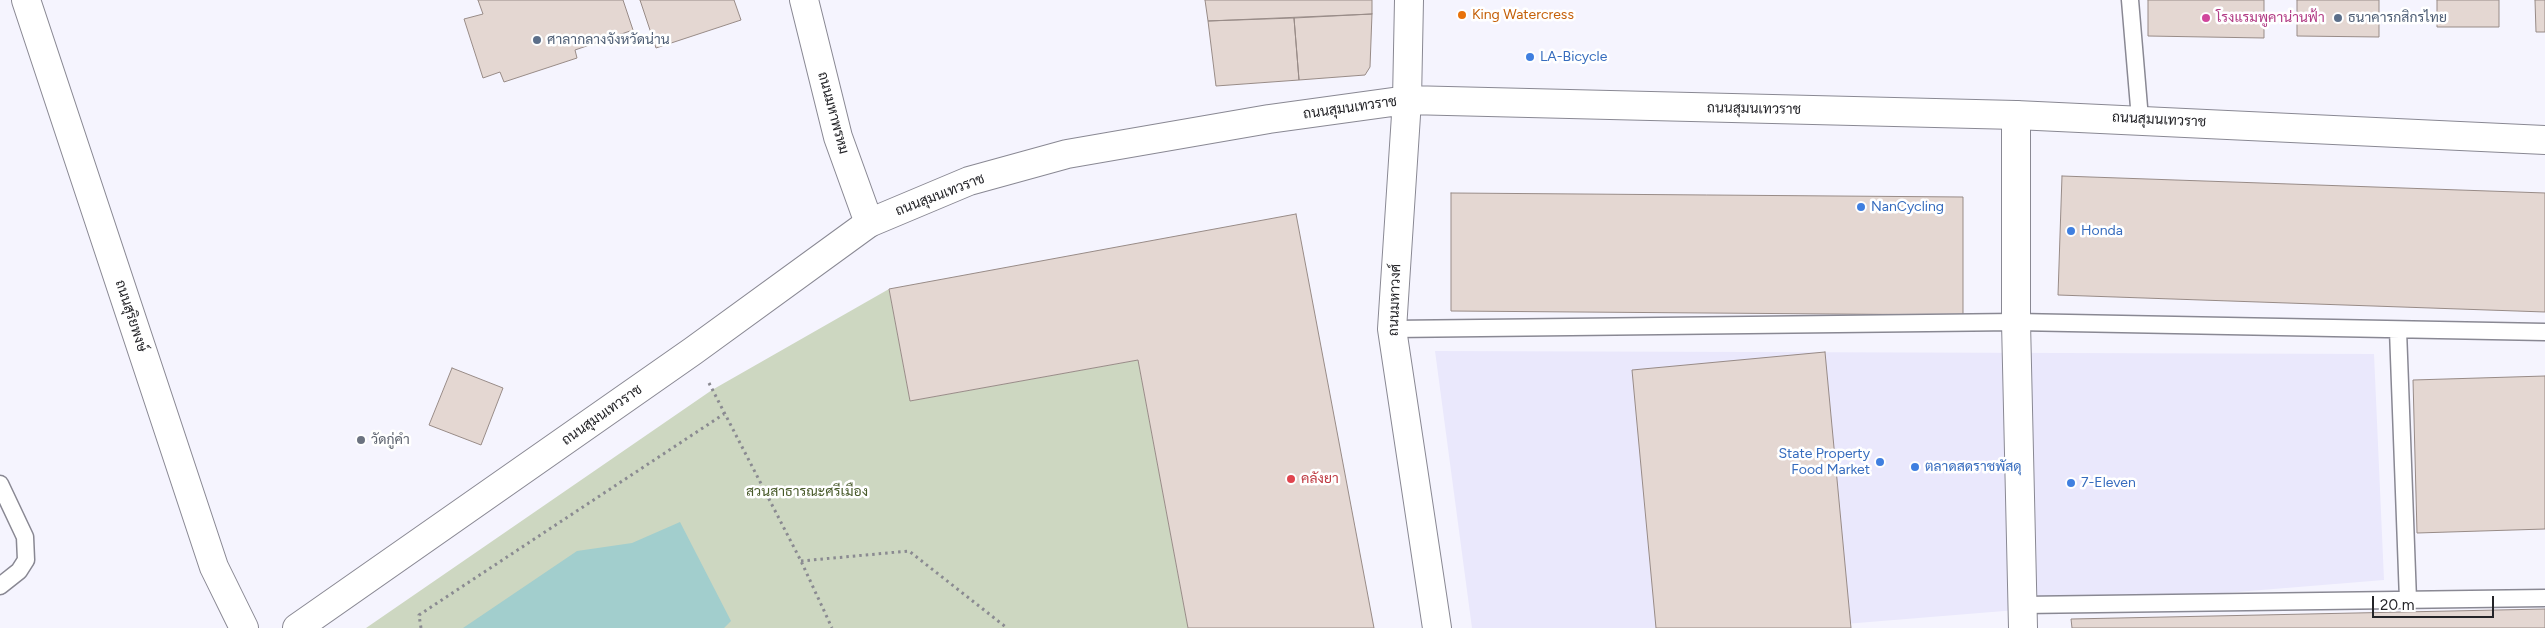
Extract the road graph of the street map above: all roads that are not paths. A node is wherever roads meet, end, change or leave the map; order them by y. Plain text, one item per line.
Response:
1 (26, 0) edge
2 (804, 0) edge
3 (1410, 0) edge
4 (2130, 0) edge
5 (1407, 100) junction
6 (2016, 115) junction
7 (2140, 119) junction
8 (2545, 140) edge
9 (869, 224) junction
10 (2016, 322) junction
11 (1392, 329) junction
12 (2398, 330) junction
13 (2545, 332) edge
14 (0, 484) edge
15 (0, 586) edge
16 (2545, 598) edge
17 (2408, 600) junction
18 (2023, 617) edge
19 (244, 628) edge
20 (298, 628) edge
21 (1437, 628) edge

1 - 19 street, ถนนสุริยพงษ์
2 - 9 street, ถนนมหาพรหม
3 - 5 street, ถนนมหาวงศ์
4 - 7 lane
5 - 6 street, ถนนสุมนเทวราช
5 - 9 street, ถนนสุมนเทวราช
5 - 11 street, ถนนมหาวงศ์
6 - 7 street, ถนนสุมนเทวราช
6 - 10 street
7 - 8 street, ถนนสุมนเทวราช
9 - 20 street, ถนนสุมนเทวราช
10 - 11 lane
10 - 12 lane
10 - 18 street
11 - 21 street, ถนนมหาวงศ์
12 - 13 lane
12 - 17 lane
14 - 15 lane
16 - 17 lane
17 - 18 lane

